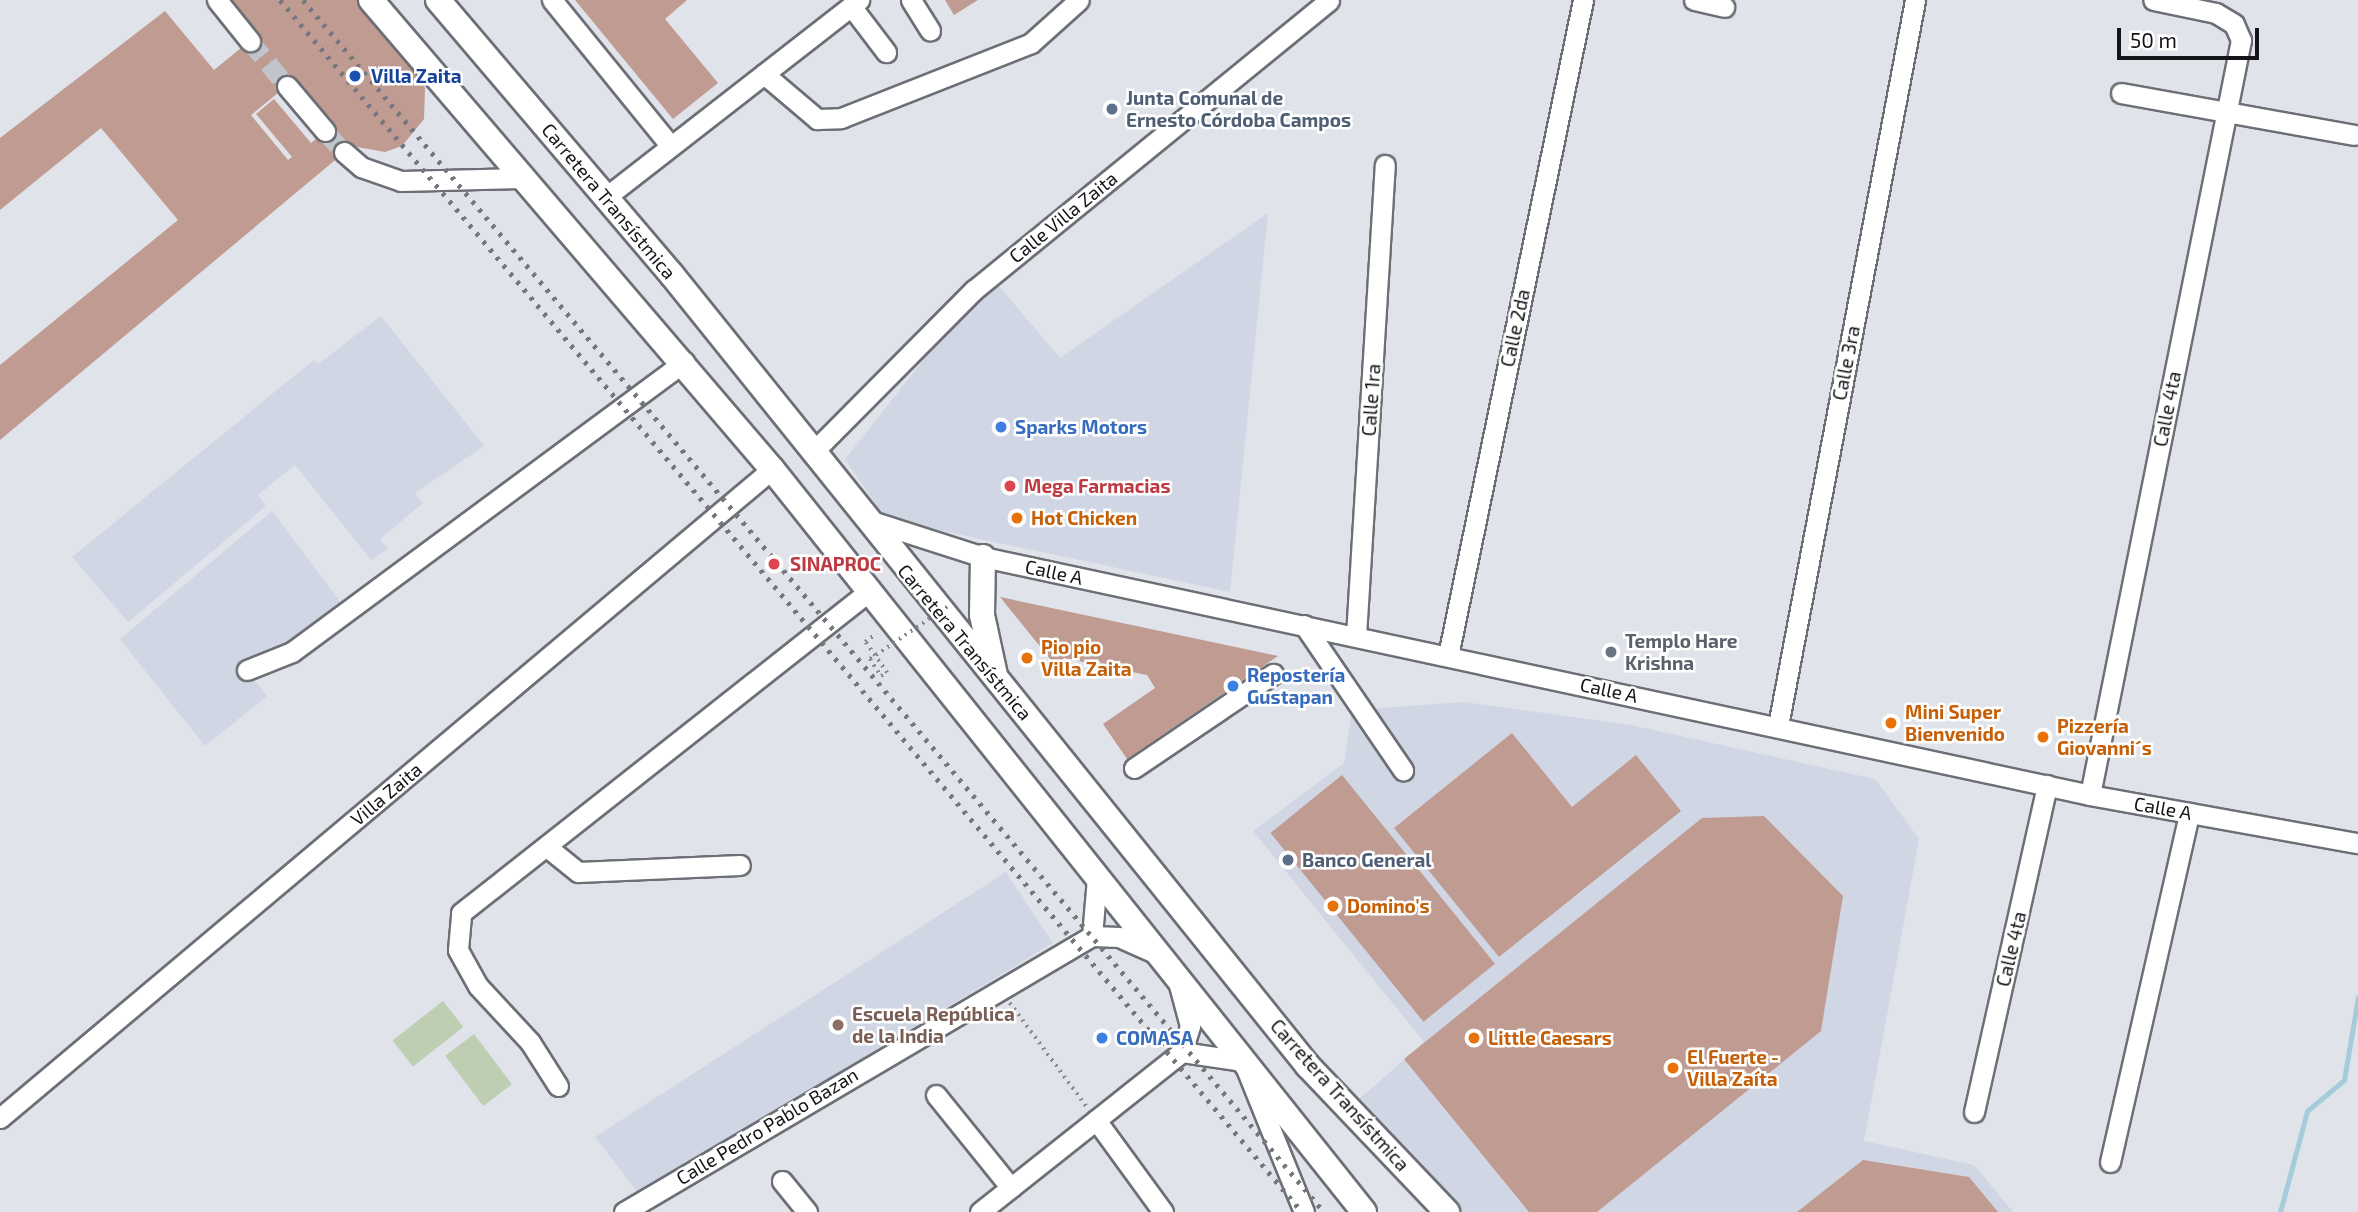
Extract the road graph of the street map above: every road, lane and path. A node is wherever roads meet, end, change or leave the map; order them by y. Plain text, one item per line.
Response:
1 (217, 0) edge
2 (371, 0) edge
3 (438, 0) edge
4 (552, 0) edge
5 (911, 0) edge
6 (1079, 0) edge
7 (1329, 0) edge
8 (1583, 0) edge
9 (1694, 0) edge
10 (1915, 0) edge
11 (2153, 0) edge
12 (855, 3) edge
13 (1724, 7) dead end
14 (930, 30) dead end
15 (250, 41) tunnel mouth
16 (886, 52) dead end
17 (764, 74) junction
18 (287, 86) tunnel mouth
19 (2122, 93) dead end
20 (2226, 111) junction
21 (325, 131) tunnel mouth
22 (2354, 135) dead end
23 (670, 145) junction
24 (344, 152) tunnel mouth
25 (1385, 165) dead end
26 (521, 178) junction
27 (606, 197) junction
28 (684, 362) junction
29 (813, 453) junction
30 (772, 469) junction
31 (864, 519) junction
32 (983, 556) junction
33 (868, 592) junction
34 (948, 606) dead end
35 (1304, 625) junction
36 (1356, 636) junction
37 (865, 642) dead end
38 (1448, 656) junction
39 (247, 670) dead end
40 (1273, 674) dead end
41 (995, 676) junction
42 (1778, 726) junction
43 (1134, 768) dead end
44 (1404, 770) dead end
45 (2047, 785) junction
46 (2091, 794) junction
47 (2189, 813) junction
48 (2358, 842) edge
49 (547, 847) junction
50 (740, 865) dead end
51 (1097, 878) junction
52 (1092, 936) junction
53 (1155, 954) junction
54 (1178, 982) junction
55 (998, 988) junction
56 (1182, 1052) junction
57 (1243, 1061) junction
58 (558, 1086) dead end
59 (936, 1095) dead end
60 (1974, 1112) dead end
61 (0, 1118) edge
62 (1096, 1120) junction
63 (2110, 1162) dead end
64 (782, 1181) dead end
65 (1010, 1188) junction
66 (624, 1212) edge
67 (807, 1212) edge
68 (980, 1212) edge
69 (1163, 1212) edge
70 (1304, 1212) edge
71 (1364, 1212) edge
72 (1447, 1212) edge

1 - 15 street
2 - 26 main road
3 - 27 main road, Carretera Transístmica
4 - 23 street
5 - 14 street
6 - 17 street
7 - 29 street, Calle Villa Zaita
8 - 38 street, Calle 2da
9 - 13 street
10 - 42 street, Calle 3ra
11 - 20 street, Calle 4ta
12 - 16 street
12 - 17 street
17 - 23 street
18 - 21 street
19 - 20 street
20 - 22 street
20 - 46 street, Calle 4ta
23 - 27 street
24 - 26 street
25 - 36 street, Calle 1ra
26 - 28 main road
27 - 29 main road, Carretera Transístmica
28 - 30 main road
28 - 39 street
29 - 31 main road, Carretera Transístmica
30 - 33 main road
30 - 61 street, Villa Zaita
31 - 32 street, Calle A
31 - 41 main road, Carretera Transístmica
32 - 35 street, Calle A
32 - 41 main road
33 - 49 street
33 - 51 main road
34 - 37 path, bridge
35 - 36 street, Calle A
35 - 44 street
36 - 38 street, Calle A
38 - 42 street, Calle A
40 - 43 street
41 - 72 main road, Carretera Transístmica
42 - 45 street, Calle A
45 - 46 street, Calle A
45 - 60 street, Calle 4ta
46 - 47 street, Calle A
47 - 48 street, Calle A
47 - 63 street
49 - 50 street
49 - 58 street
51 - 52 street
51 - 53 main road
52 - 53 street
52 - 55 street, Calle Pedro Pablo Bazan
53 - 54 main road
54 - 56 street
54 - 57 main road
55 - 62 path
55 - 66 street, Calle Pedro Pablo Bazan
56 - 57 street
56 - 62 street
57 - 70 street
57 - 71 main road
59 - 65 street
62 - 65 street
62 - 69 street
64 - 67 street
65 - 68 street

